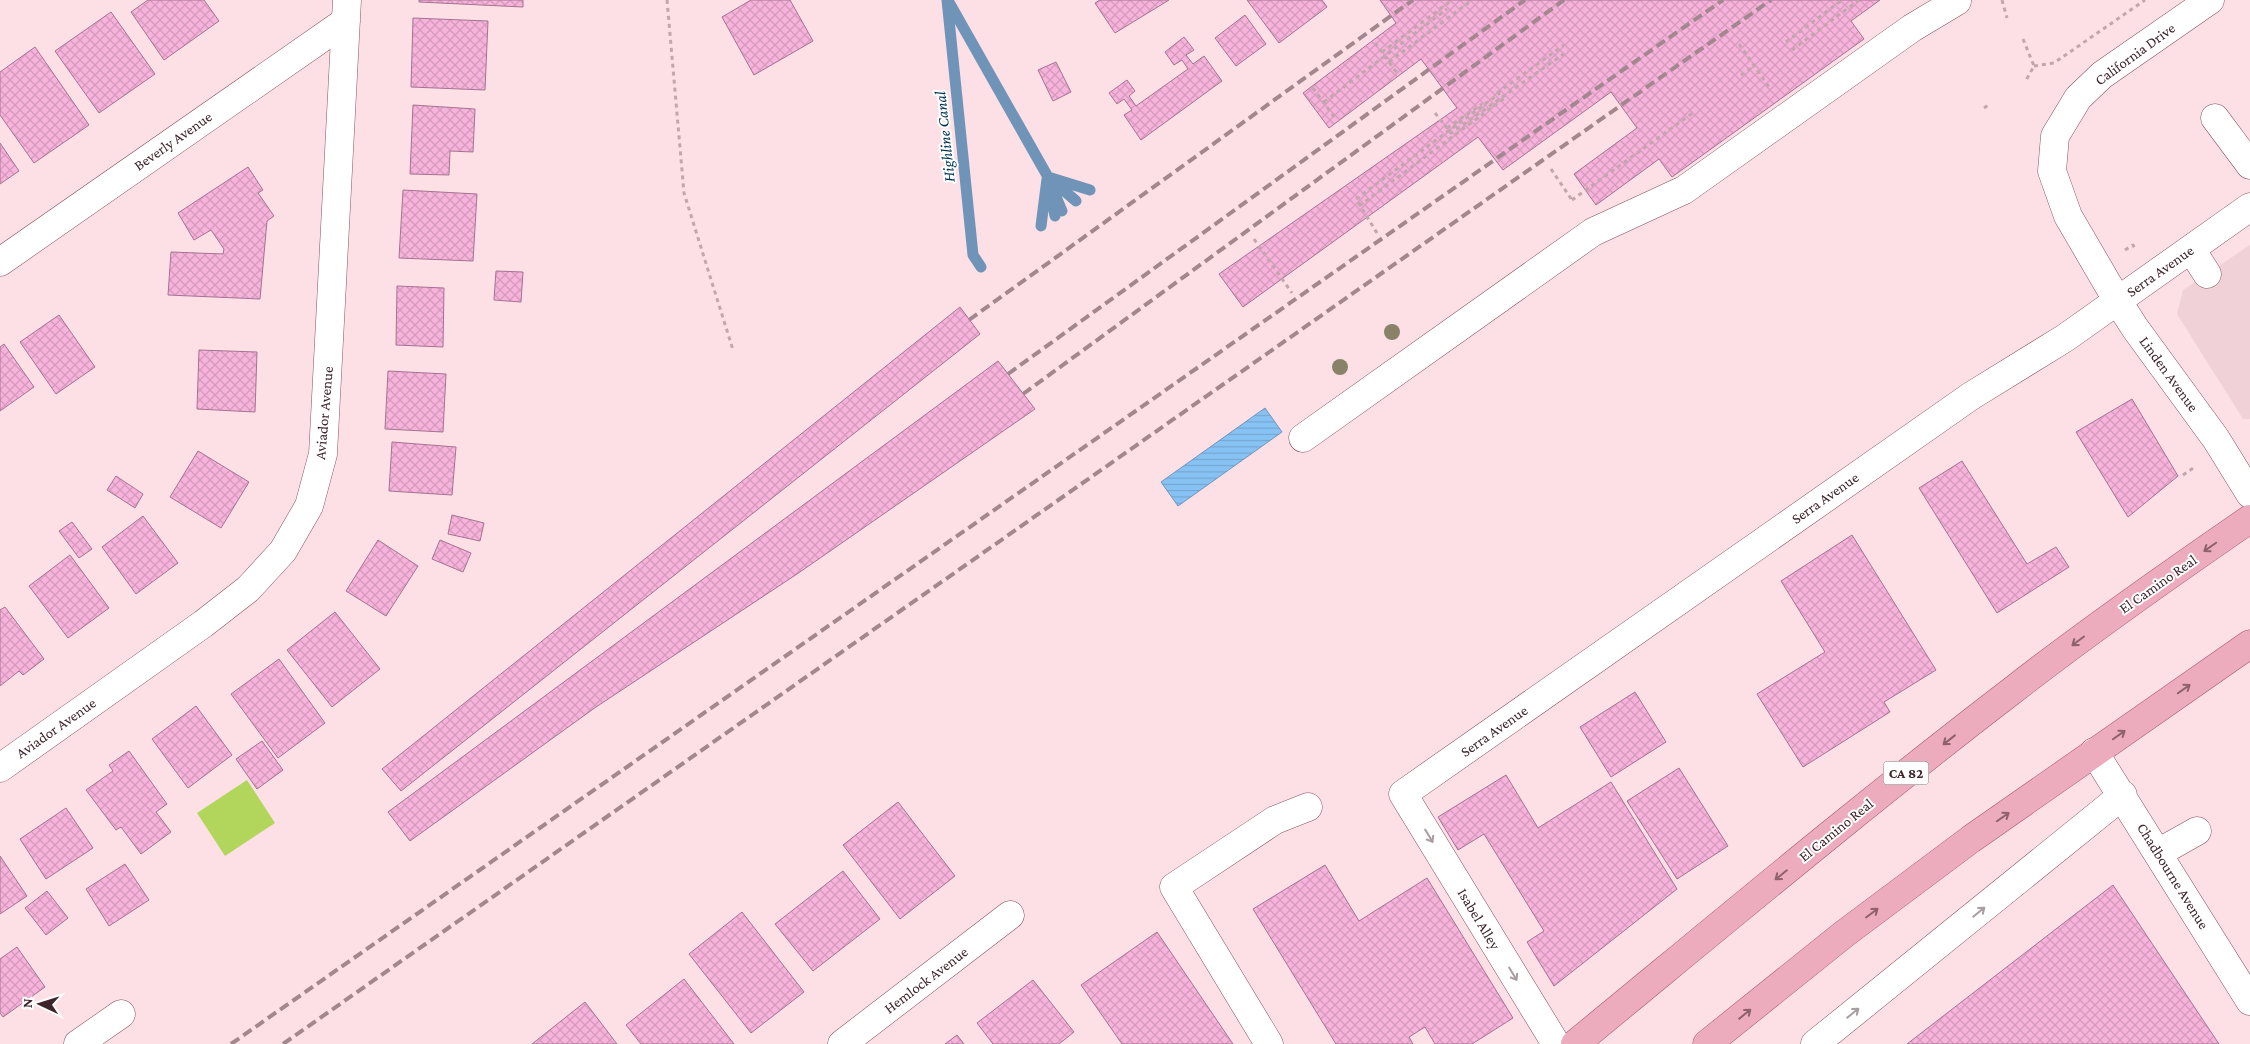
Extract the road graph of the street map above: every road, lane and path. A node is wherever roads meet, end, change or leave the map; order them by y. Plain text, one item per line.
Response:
1 (667, 0) edge
2 (1452, 0) edge
3 (1472, 0) edge
4 (1842, 0) edge
5 (1859, 0) edge
6 (2002, 0) edge
7 (2145, 0) edge
8 (2210, 0) edge
9 (1957, 2) dead end
10 (1448, 9) dead end
11 (346, 10) edge
12 (2007, 18) dead end
13 (2023, 39) dead end
14 (1375, 42) dead end
15 (1786, 42) dead end
16 (1740, 44) dead end
17 (1564, 45) dead end
18 (1792, 50) dead end
19 (1568, 51) dead end
20 (1382, 52) junction
21 (1389, 62) junction
22 (1754, 66) junction
23 (2034, 66) junction
24 (1397, 73) dead end
25 (1742, 75) dead end
26 (2025, 82) dead end
27 (1313, 88) dead end
28 (1500, 93) dead end
29 (1506, 97) dead end
30 (1324, 102) junction
31 (1990, 104) dead end
32 (1984, 108) dead end
33 (1694, 112) dead end
34 (1435, 113) dead end
35 (1789, 115) junction
36 (1335, 118) dead end
37 (2216, 118) dead end
38 (1447, 128) junction
39 (2250, 165) edge
40 (1551, 169) dead end
41 (1572, 200) junction
42 (1359, 206) junction
43 (2250, 207) edge
44 (1593, 232) junction
45 (1377, 233) dead end
46 (1254, 239) dead end
47 (2191, 249) junction
48 (2089, 254) joint
49 (0, 262) edge
50 (2207, 274) dead end
51 (1292, 293) dead end
52 (2118, 300) junction
53 (733, 350) dead end
54 (1303, 438) dead end
55 (2195, 466) dead end
56 (2183, 475) dead end
57 (2250, 494) edge
58 (2250, 519) edge
59 (2250, 644) edge
60 (2094, 752) junction
61 (0, 768) edge
62 (1404, 794) joint
63 (2123, 795) junction
64 (1308, 807) dead end
65 (2197, 831) dead end
66 (2158, 853) junction
67 (1010, 916) dead end
68 (2250, 1001) edge
69 (121, 1014) dead end
70 (78, 1044) edge
71 (842, 1044) edge
72 (1269, 1044) edge
73 (1556, 1044) edge
74 (1575, 1044) edge
75 (1707, 1044) edge
76 (1815, 1044) edge

1 - 53 path
2 - 20 path
3 - 21 path
4 - 15 path
5 - 18 path
6 - 12 path
7 - 23 path
8 - 48 street, California Drive
9 - 35 street
10 - 30 path
11 - 49 street, Beverly Avenue
11 - 61 street, Aviador Avenue
13 - 23 path
14 - 20 path
16 - 22 path
17 - 38 path
19 - 38 path
20 - 21 path
21 - 24 path
22 - 25 path
22 - 35 path
23 - 26 path
27 - 30 path
28 - 42 path
29 - 42 path
30 - 36 path
31 - 32 path
33 - 41 path
34 - 38 path
35 - 44 street
37 - 39 street
40 - 41 path
41 - 44 path
42 - 45 path
43 - 47 street, Serra Avenue
44 - 54 street
46 - 51 path
47 - 50 street
47 - 52 street, Serra Avenue
48 - 52 street, Linden Avenue
52 - 57 street, Linden Avenue
52 - 62 street, Serra Avenue
55 - 56 path
58 -> 74 main road, El Camino Real / CA 82
60 -> 59 main road
60 - 63 street, Chadbourne Avenue
75 -> 60 main road
62 -> 73 street, Isabel Alley
63 - 66 street, Chadbourne Avenue
76 -> 63 street
64 - 72 street
65 - 66 street
66 - 68 street, Chadbourne Avenue
67 - 71 street, Hemlock Avenue
69 - 70 street

